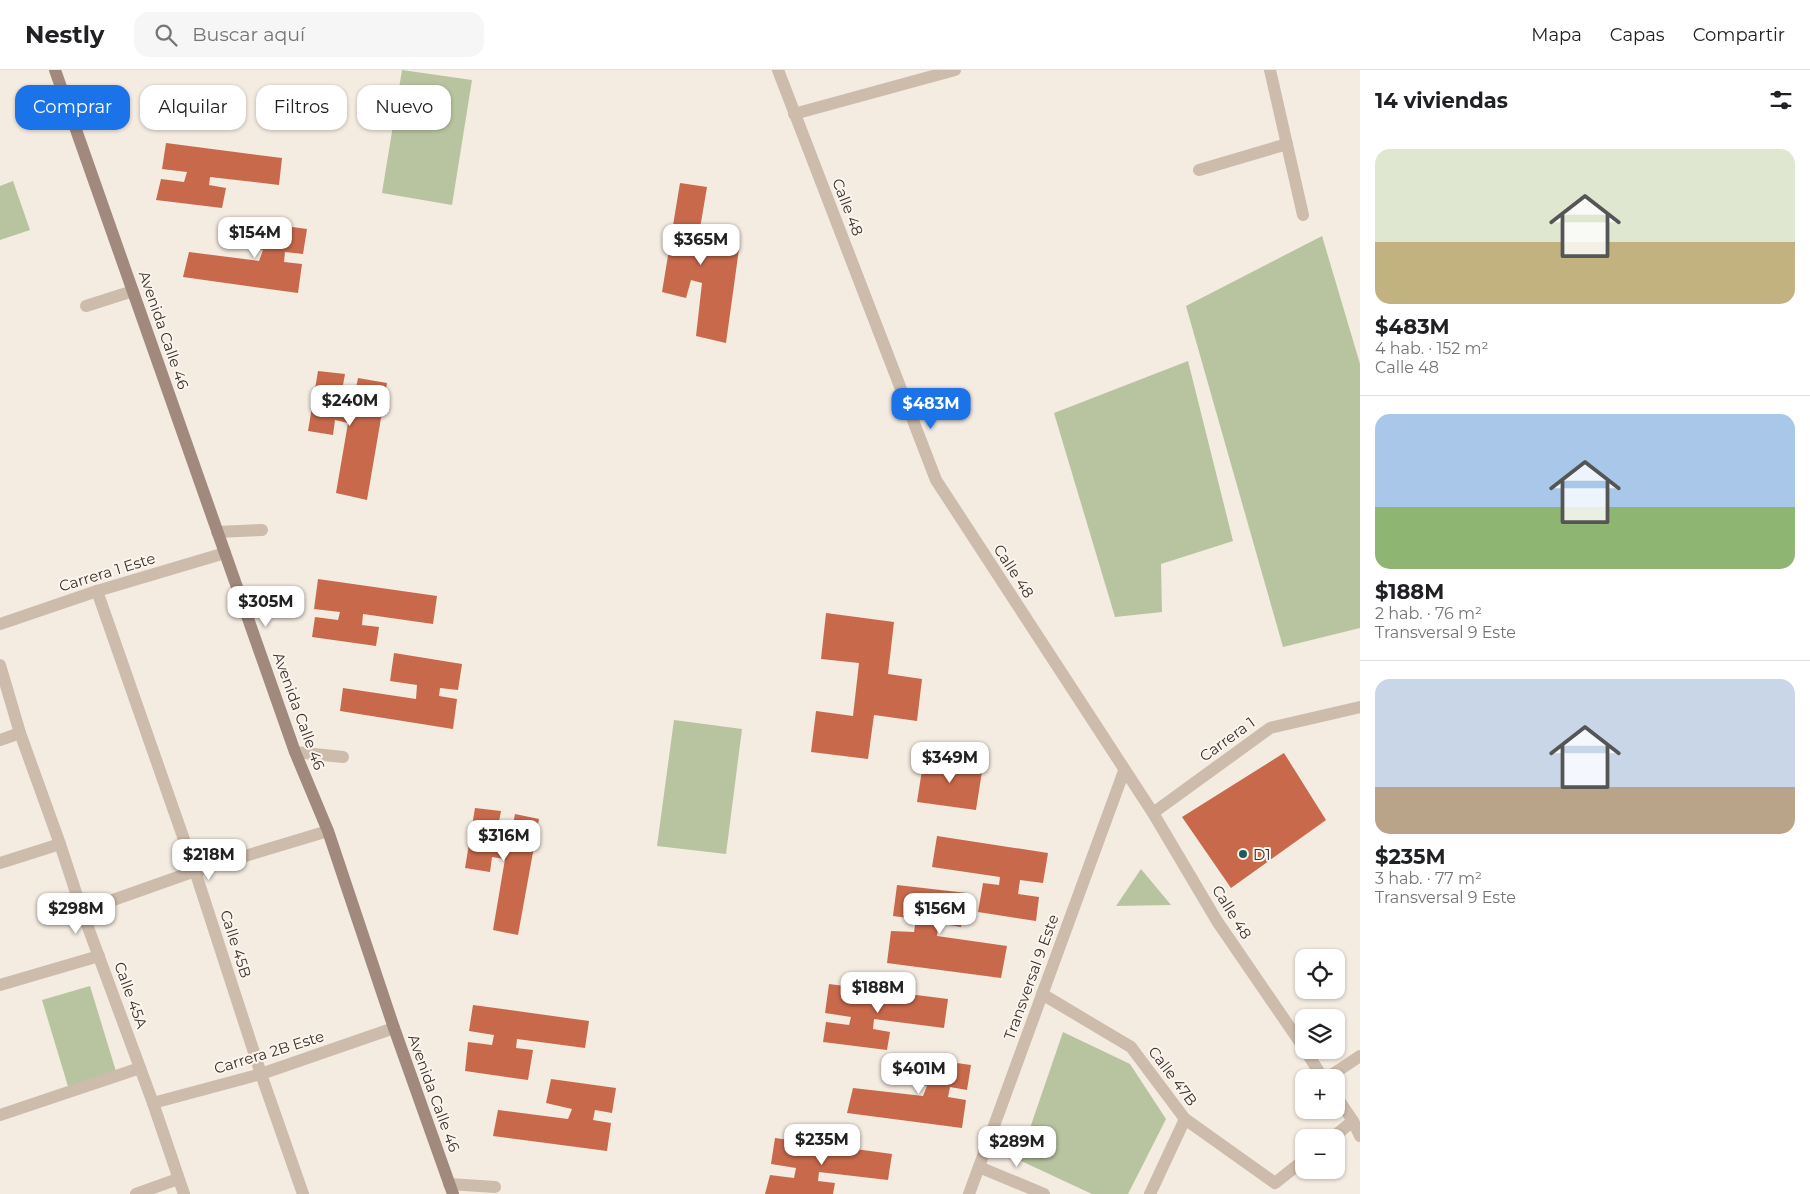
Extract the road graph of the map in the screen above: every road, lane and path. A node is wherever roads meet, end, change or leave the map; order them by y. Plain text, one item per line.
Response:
1 (56, 70) edge
2 (778, 70) edge
3 (955, 70) edge
4 (1270, 70) edge
5 (61, 85) edge
6 (794, 114) junction
7 (76, 130) edge
8 (1287, 144) junction
9 (1199, 170) dead end
10 (1303, 215) dead end
11 (133, 291) junction
12 (86, 306) dead end
13 (262, 530) dead end
14 (217, 532) junction
15 (225, 553) junction
16 (97, 591) junction
17 (0, 624) edge
18 (0, 665) edge
19 (1360, 707) edge
20 (20, 733) junction
21 (0, 740) edge
22 (295, 752) junction
23 (343, 757) dead end
24 (1124, 770) junction
25 (1153, 813) junction
26 (328, 831) junction
27 (60, 844) junction
28 (0, 863) edge
29 (195, 871) junction
30 (82, 911) junction
31 (99, 956) junction
32 (0, 985) edge
33 (1042, 994) junction
34 (394, 1028) junction
35 (1295, 1036) edge
36 (1360, 1056) edge
37 (140, 1068) junction
38 (1340, 1069) edge
39 (261, 1074) junction
40 (153, 1103) junction
41 (1345, 1109) edge
42 (0, 1116) edge
43 (1185, 1119) junction
44 (1353, 1121) junction
45 (1343, 1129) edge
46 (1360, 1136) edge
47 (979, 1167) junction
48 (1295, 1167) edge
49 (178, 1179) junction
50 (495, 1187) dead end
51 (451, 1189) edge
52 (136, 1194) edge
53 (184, 1194) edge
54 (303, 1194) edge
55 (969, 1194) edge
56 (1044, 1194) edge
57 (1150, 1194) edge

1 - 5 main road, Avenida Calle 46
2 - 6 street, Calle 48
3 - 6 street
4 - 8 street
6 - 24 street, Calle 48
7 - 11 main road, Avenida Calle 46
8 - 9 street
8 - 10 street
11 - 12 street
11 - 14 main road, Avenida Calle 46
13 - 14 street
14 - 15 main road, Avenida Calle 46
15 - 16 street, Carrera 1 Este
15 - 22 main road, Avenida Calle 46
16 - 17 street, Carrera 1 Este
16 - 29 street, Calle 45B
18 - 20 street, Calle 45A
19 - 25 street, Carrera 1
20 - 21 street
20 - 27 street, Calle 45A
22 - 23 street
22 - 26 main road, Avenida Calle 46
24 - 25 street, Calle 48
24 - 33 street, Transversal 9 Este
25 - 35 street, Calle 48
26 - 29 street
26 - 34 main road, Avenida Calle 46
27 - 28 street
27 - 30 street, Calle 45A
29 - 30 street
29 - 39 street, Calle 45B
30 - 31 street, Calle 45A
31 - 32 street
31 - 37 street, Calle 45A
33 - 43 street, Calle 47B
33 - 47 street, Transversal 9 Este
34 - 39 street, Carrera 2B Este
34 - 51 main road, Avenida Calle 46
36 - 38 street
37 - 40 street, Calle 45A
37 - 42 street
39 - 40 street, Carrera 2B Este
39 - 54 street, Calle 45B
40 - 49 street, Calle 45A
41 - 44 street
43 - 48 street, Calle 47B
43 - 57 street
44 - 45 street
44 - 46 street
47 - 55 street, Transversal 9 Este
47 - 56 street
49 - 52 street
49 - 53 street, Calle 45A
50 - 51 street

